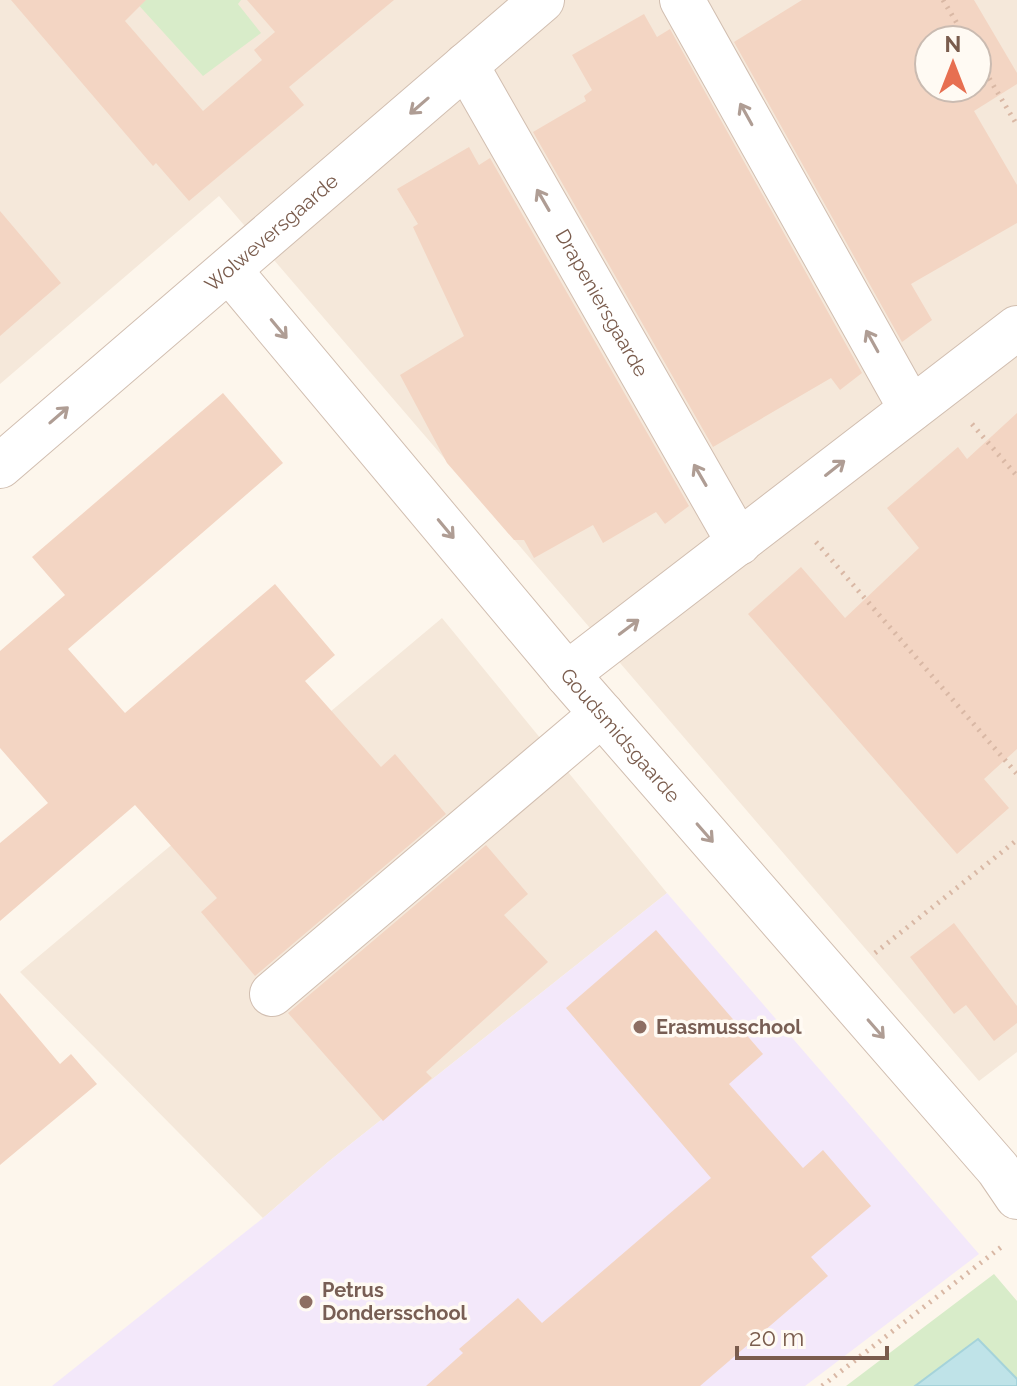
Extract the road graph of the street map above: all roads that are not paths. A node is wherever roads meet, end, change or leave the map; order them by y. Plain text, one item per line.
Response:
1 (542, 0) edge
2 (682, 0) edge
3 (466, 65) junction
4 (229, 270) junction
5 (1017, 328) edge
6 (925, 398) junction
7 (0, 466) edge
8 (739, 543) junction
9 (567, 674) junction
10 (602, 714) junction
11 (272, 994) dead end
12 (1011, 1174) edge

1 - 3 street, Wolweversgaarde
6 -> 2 street
3 -> 4 street, Wolweversgaarde
8 -> 3 street, Drapeniersgaarde
7 -> 4 street, Wolweversgaarde
4 -> 9 street, Goudsmidsgaarde
5 - 6 street
8 -> 6 street
9 -> 8 street
9 - 10 street, Goudsmidsgaarde
10 - 11 street
10 -> 12 street, Goudsmidsgaarde

